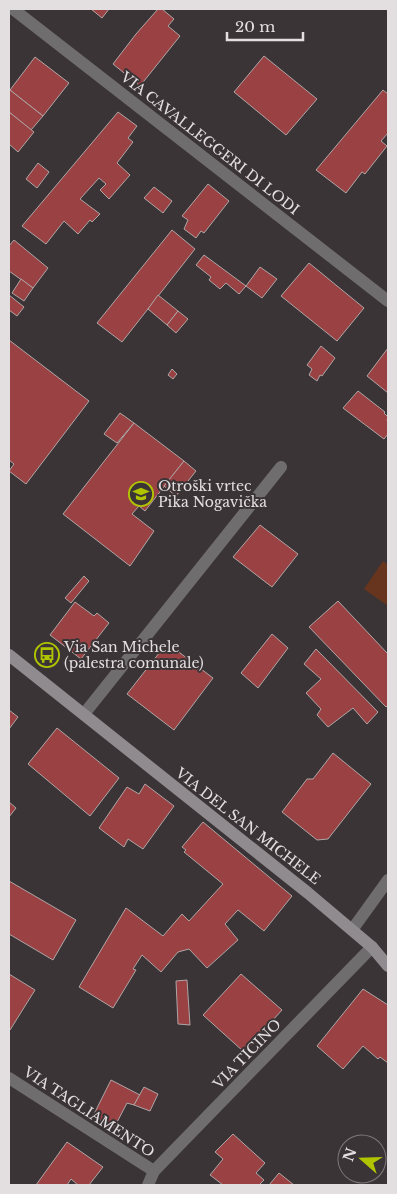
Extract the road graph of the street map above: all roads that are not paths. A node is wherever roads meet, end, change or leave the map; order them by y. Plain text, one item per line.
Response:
1 (13, 9) edge
2 (388, 301) edge
3 (281, 467) dead end
4 (9, 654) edge
5 (84, 714) junction
6 (388, 880) edge
7 (352, 930) junction
8 (372, 947) junction
9 (388, 966) edge
10 (9, 1078) edge
11 (154, 1171) junction
12 (148, 1185) edge

1 - 2 street, VIA CAVALLEGGERI DI LODI
3 - 5 street
4 - 5 main road, VIA DEL SAN MICHELE
5 - 7 main road, VIA DEL SAN MICHELE
6 - 7 street
7 - 8 main road, VIA DEL SAN MICHELE
8 - 9 main road, VIA DEL SAN MICHELE
8 - 11 street, VIA TICINO
10 - 11 street, VIA TAGLIAMENTO
11 - 12 street, VIA TICINO

